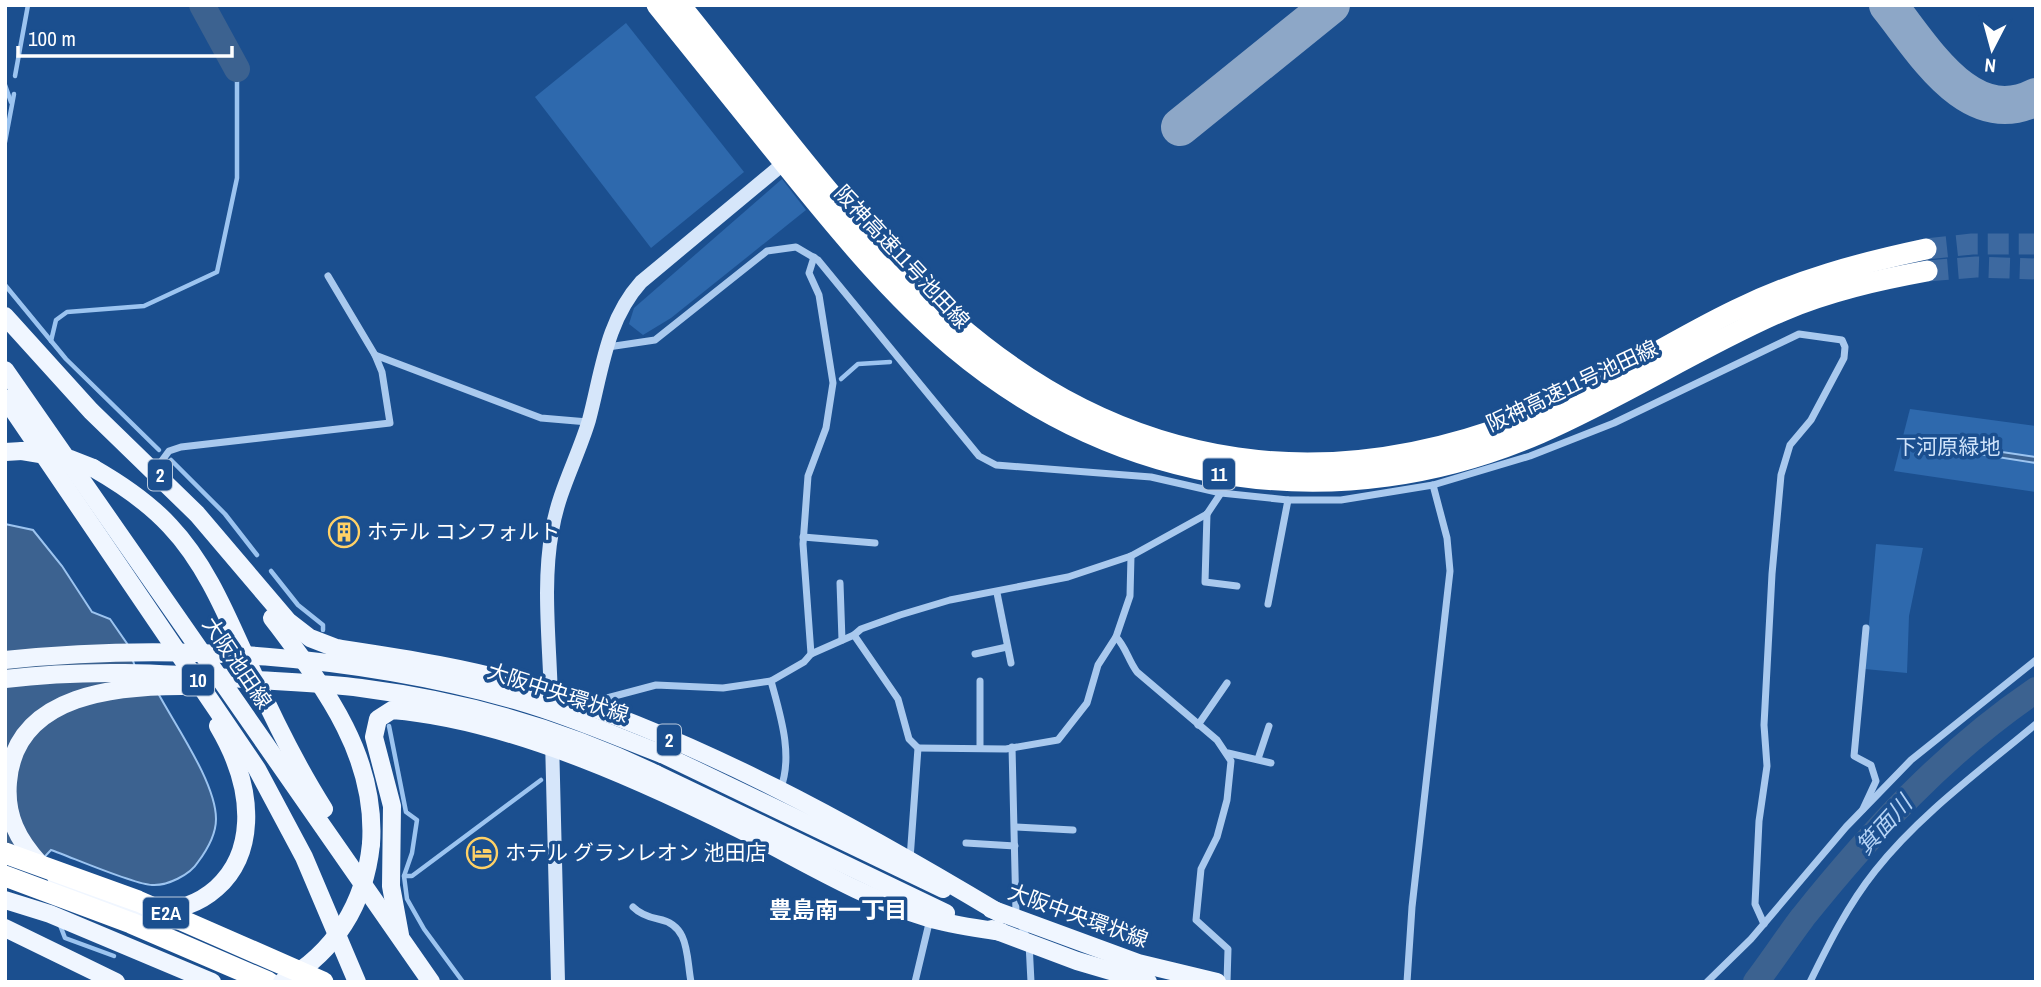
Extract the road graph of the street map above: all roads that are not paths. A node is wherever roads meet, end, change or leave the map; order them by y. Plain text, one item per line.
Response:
1 (657, 5) edge
2 (668, 5) edge
3 (680, 5) edge
4 (1926, 249) tunnel mouth
5 (814, 257) junction
6 (1927, 271) tunnel mouth
7 (328, 276) dead end
8 (5, 316) edge
9 (5, 331) edge
10 (607, 347) junction
11 (375, 355) junction
12 (5, 370) edge
13 (5, 398) edge
14 (588, 422) junction
15 (14, 452) edge
16 (155, 470) junction
17 (1433, 485) junction
18 (1222, 493) junction
19 (1288, 499) junction
20 (75, 500) junction
21 (1207, 514) junction
22 (803, 537) junction
23 (876, 543) dead end
24 (1131, 556) junction
25 (840, 583) dead end
26 (1237, 586) dead end
27 (997, 593) junction
28 (1268, 604) dead end
29 (1866, 628) dead end
30 (854, 635) junction
31 (1116, 637) junction
32 (842, 640) junction
33 (1007, 647) junction
34 (811, 654) junction
35 (975, 654) dead end
36 (5, 660) edge
37 (2036, 660) edge
38 (1011, 663) dead end
39 (5, 679) edge
40 (771, 681) junction
41 (980, 681) dead end
42 (1227, 683) dead end
43 (358, 688) junction
44 (551, 694) junction
45 (601, 712) junction
46 (2036, 724) edge
47 (1198, 725) junction
48 (1269, 726) dead end
49 (1012, 747) junction
50 (918, 748) junction
51 (980, 748) junction
52 (552, 750) junction
53 (1228, 753) junction
54 (1258, 759) junction
55 (1271, 764) dead end
56 (779, 790) junction
57 (1861, 813) junction
58 (1016, 827) junction
59 (1073, 830) dead end
60 (966, 843) dead end
61 (1015, 846) junction
62 (339, 850) junction
63 (5, 853) edge
64 (910, 859) junction
65 (5, 876) edge
66 (5, 900) edge
67 (633, 907) dead end
68 (1001, 914) junction
69 (930, 919) junction
70 (1019, 922) junction
71 (1764, 923) junction
72 (5, 928) edge
73 (1001, 932) junction
74 (400, 935) junction
75 (1029, 943) junction
76 (110, 979) edge
77 (212, 982) edge
78 (268, 982) edge
79 (282, 982) edge
80 (323, 982) edge
81 (357, 982) edge
82 (430, 982) edge
83 (558, 982) edge
84 (691, 982) edge
85 (915, 982) edge
86 (1031, 982) edge
87 (1148, 982) edge
88 (1217, 982) edge
89 (1227, 982) edge
90 (1407, 982) edge
91 (1707, 982) edge
92 (1810, 982) edge

1 - 6 highway, 阪神高速11号池田線 / 11, bridge
2 - 10 street
3 - 4 highway, 阪神高速11号池田線 / 11
5 - 10 street
5 - 18 street
5 - 22 street
7 - 11 street
8 - 16 main road, 2
9 - 79 main road, 2, bridge
10 - 14 street
11 - 14 street
11 - 16 street
12 - 62 main road, 大阪池田線 / 10
13 - 20 main road, 大阪池田線 / 10
14 - 44 street
15 - 62 main road, bridge
16 - 44 main road, 2
17 - 19 street
17 - 71 street
17 - 90 street
18 - 19 street
18 - 21 street
19 - 28 street
20 - 43 main road, 10, bridge
20 - 81 main road, 大阪池田線 / 10
21 - 24 street
21 - 26 street
22 - 23 street
22 - 34 street
24 - 27 street
24 - 31 street
25 - 32 street
27 - 30 street
27 - 33 street
29 - 57 street
30 - 32 street
30 - 50 street
31 - 47 street
31 - 49 street
32 - 34 street
33 - 35 street
33 - 38 street
34 - 40 street
36 - 68 main road, 大阪中央環状線 / 2, bridge
37 - 57 street
39 - 43 main road, 大阪中央環状線 / 2, bridge
40 - 45 street
40 - 56 street
41 - 51 street
42 - 47 street
43 - 73 main road, 大阪中央環状線 / 2, bridge
44 - 45 main road, 2
44 - 52 street
45 - 56 main road, 2
46 - 92 street
47 - 53 street
48 - 54 street
49 - 51 street
49 - 58 street
50 - 51 street
50 - 64 street
52 - 69 main road
52 - 74 main road
52 - 83 street
53 - 54 street
53 - 89 street
54 - 55 street
56 - 64 main road, 2
57 - 71 street
58 - 59 street
58 - 61 street
60 - 61 street
61 - 70 street
62 - 74 main road, 大阪池田線 / 10
63 - 80 highway, E2A, bridge
64 - 68 main road, 2
65 - 78 highway, E2A
66 - 77 main road
67 - 84 street
68 - 70 main road, 大阪中央環状線 / 2
69 - 73 main road
69 - 85 street
70 - 75 street
70 - 88 main road, 大阪中央環状線 / 2
71 - 91 street
72 - 76 main road
73 - 75 main road, 大阪中央環状線 / 2
74 - 82 main road, 大阪池田線 / 10
75 - 86 street
75 - 87 main road, 大阪中央環状線 / 2

